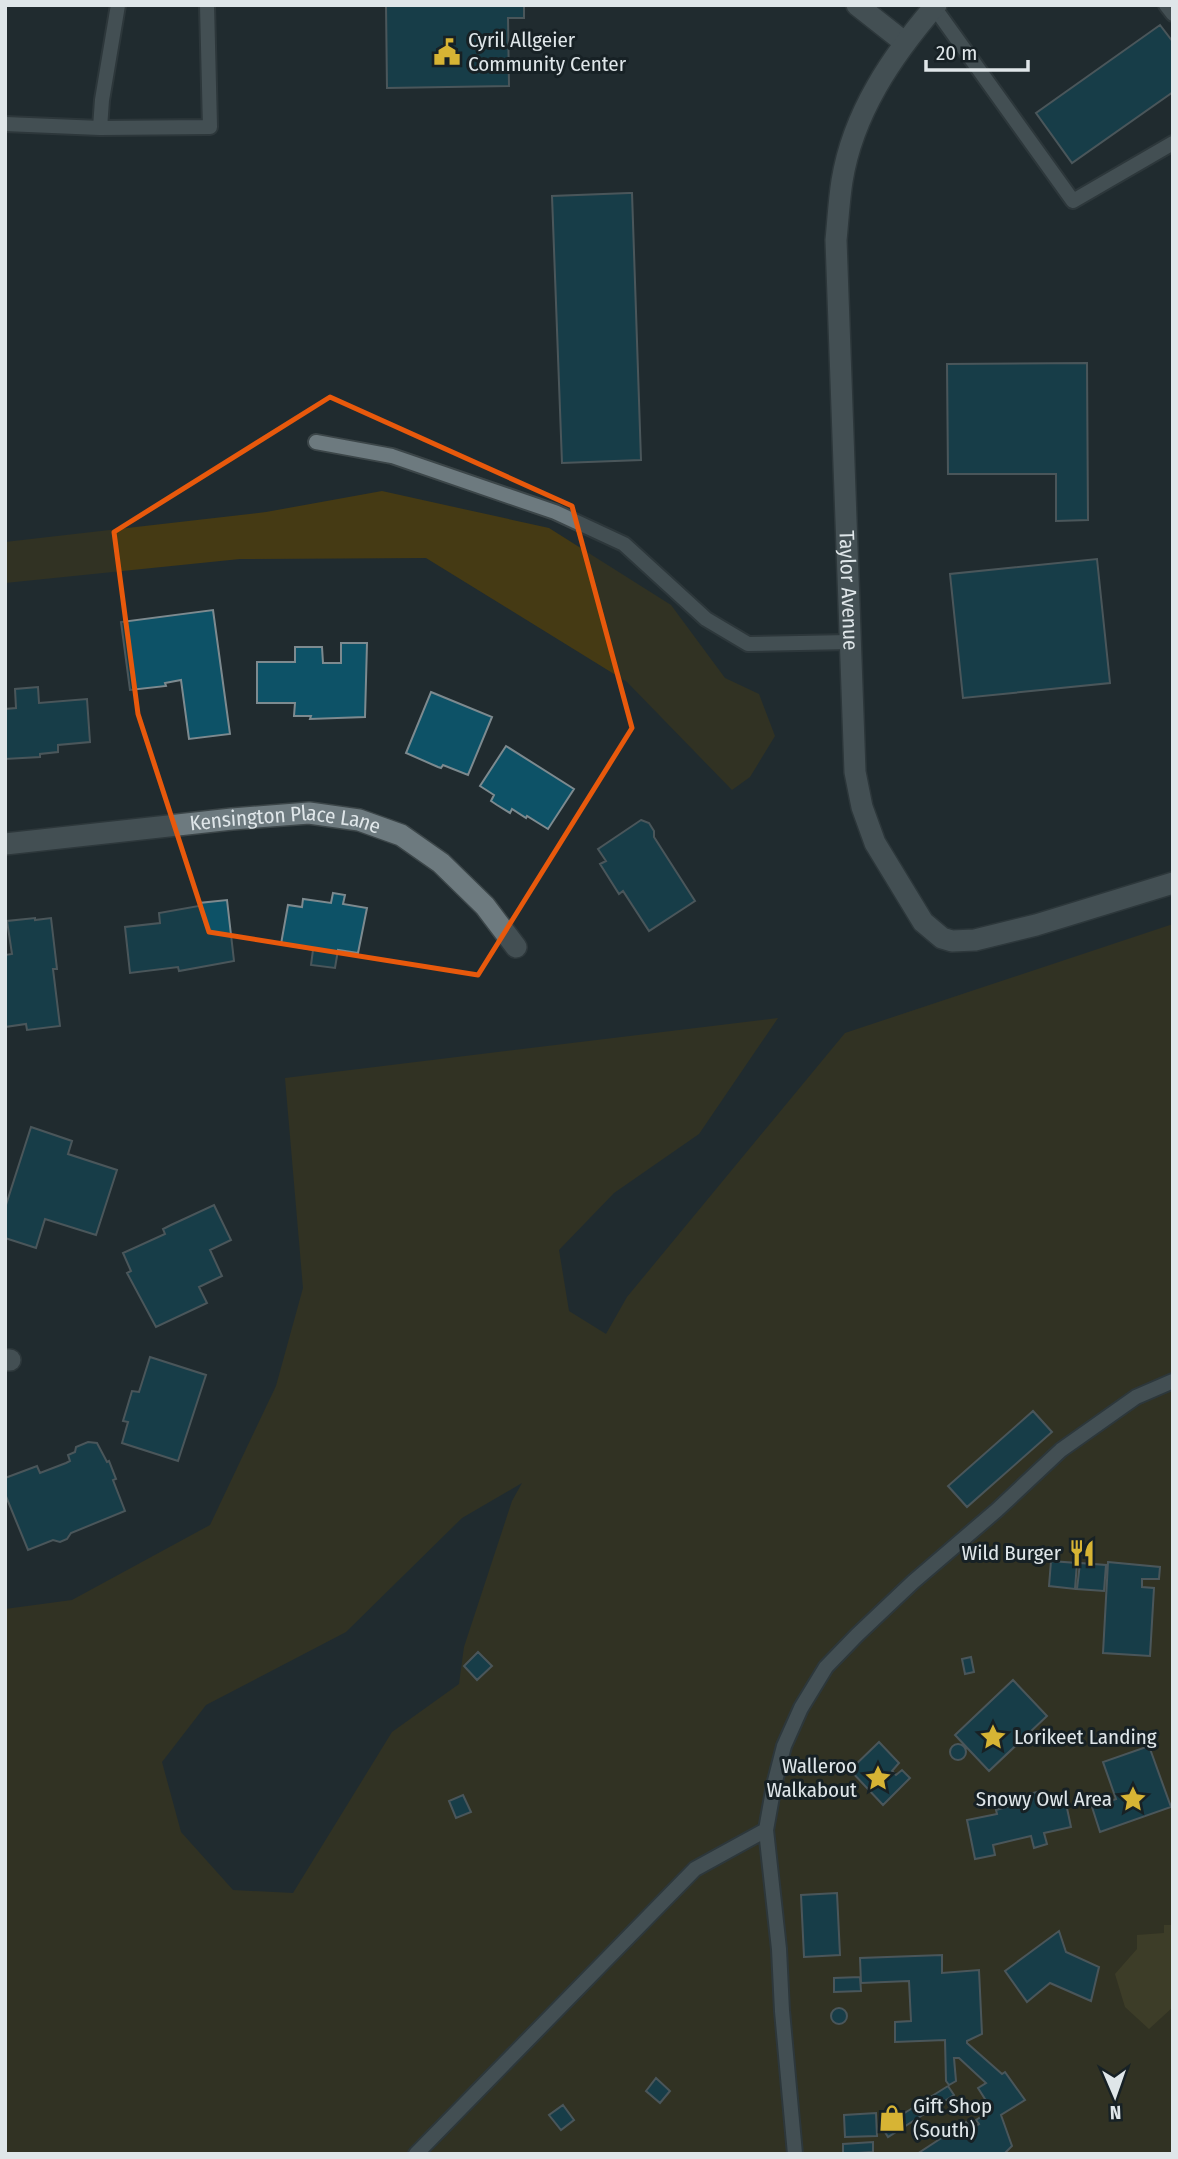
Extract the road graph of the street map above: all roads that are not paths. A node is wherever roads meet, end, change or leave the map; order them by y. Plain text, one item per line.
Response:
1 (118, 5) edge
2 (207, 5) edge
3 (857, 5) edge
4 (1166, 5) edge
5 (935, 6) edge
6 (1173, 14) edge
7 (904, 41) junction
8 (5, 124) edge
9 (100, 128) junction
10 (1173, 143) edge
11 (316, 442) dead end
12 (850, 642) junction
13 (5, 844) edge
14 (1173, 883) edge
15 (516, 947) dead end
16 (1173, 1381) edge
17 (766, 1830) junction
18 (416, 2154) edge
19 (795, 2154) edge

1 - 9 lane
2 - 9 lane
3 - 7 street
4 - 6 lane
5 - 7 street, Taylor Avenue
5 - 10 lane
7 - 12 street, Taylor Avenue
8 - 9 lane
11 - 12 lane
12 - 14 street, Taylor Avenue
13 - 15 street, Kensington Place Lane
16 - 17 lane
17 - 18 lane
17 - 19 lane

